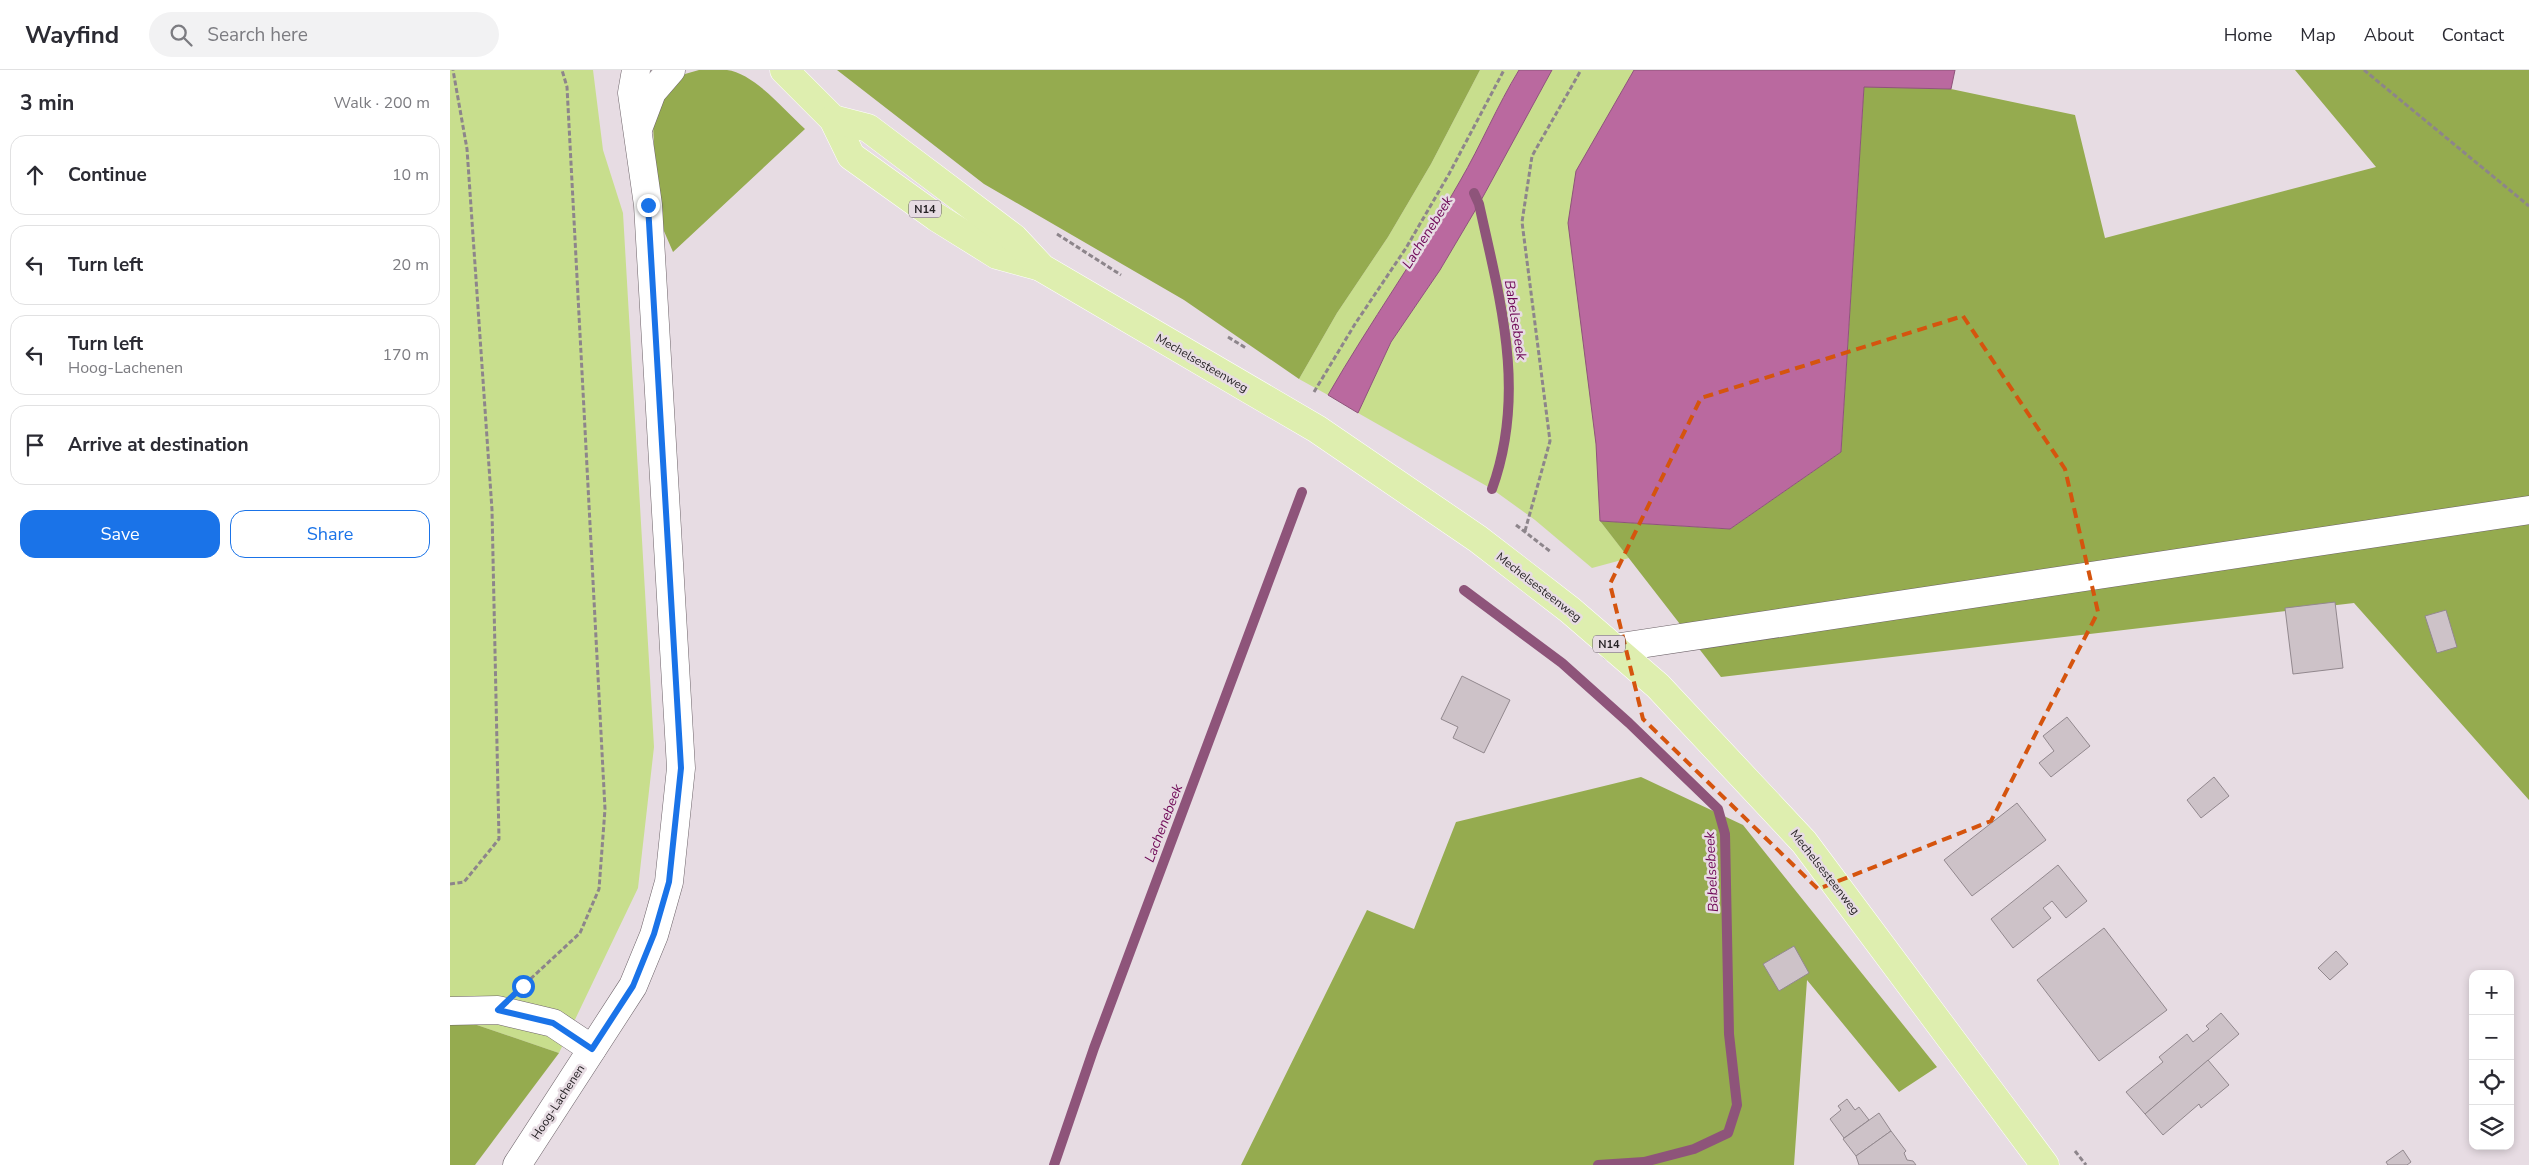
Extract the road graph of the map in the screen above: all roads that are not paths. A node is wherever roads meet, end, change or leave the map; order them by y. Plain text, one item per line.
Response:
1 (636, 70) edge
2 (671, 70) edge
3 (784, 70) edge
4 (638, 129) junction
5 (2529, 510) edge
6 (1614, 648) junction
7 (450, 1011) edge
8 (592, 1049) junction
9 (517, 1165) edge
10 (2045, 1165) edge

1 - 4 street, Hoog-Lachenen
2 - 4 street, Hoog-Lachenen
3 - 6 main road, Mechelsesteenweg / N14
4 - 8 street, Hoog-Lachenen
5 - 6 street
6 - 10 main road, Mechelsesteenweg / N14
7 - 8 street
8 - 9 street, Hoog-Lachenen

